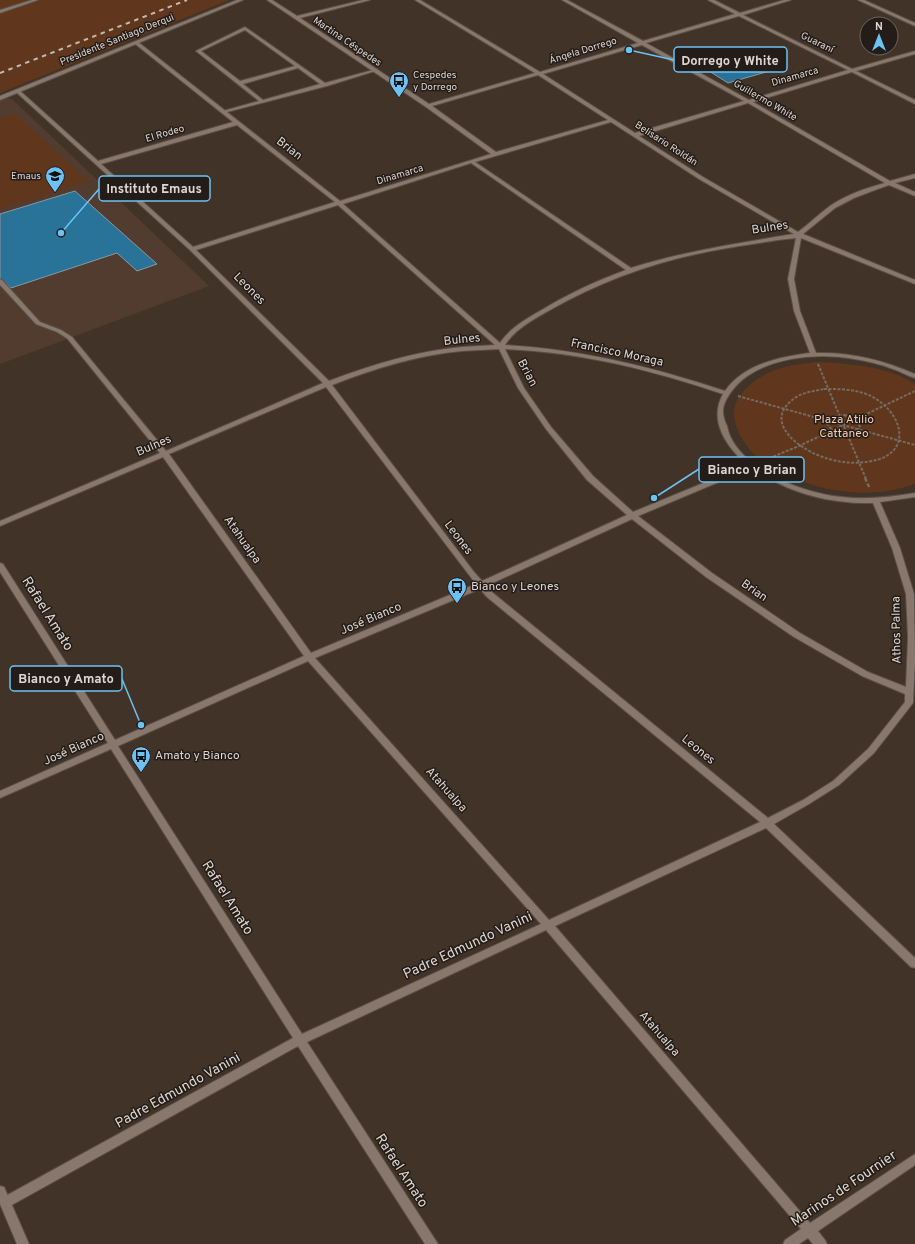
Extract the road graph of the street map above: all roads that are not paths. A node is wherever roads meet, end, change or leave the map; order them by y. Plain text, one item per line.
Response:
1 (36, 0) edge
2 (241, 0) edge
3 (268, 0) edge
4 (368, 0) edge
5 (417, 0) edge
6 (564, 0) edge
7 (710, 0) edge
8 (789, 0) edge
9 (860, 0) edge
10 (0, 12) edge
11 (740, 14) junction
12 (296, 18) junction
13 (915, 25) edge
14 (136, 43) junction
15 (644, 43) junction
16 (915, 52) edge
17 (298, 66) junction
18 (852, 70) junction
19 (373, 71) junction
20 (540, 74) junction
21 (239, 83) junction
22 (325, 85) junction
23 (17, 91) junction
24 (0, 98) edge
25 (748, 100) junction
26 (263, 102) junction
27 (915, 102) edge
28 (428, 106) junction
29 (225, 112) junction
30 (613, 120) junction
31 (237, 123) junction
32 (635, 135) junction
33 (495, 154) junction
34 (472, 162) junction
35 (97, 163) junction
36 (915, 176) edge
37 (889, 183) junction
38 (915, 194) edge
39 (339, 203) junction
40 (799, 235) junction
41 (192, 249) junction
42 (629, 270) junction
43 (0, 281) edge
44 (915, 282) edge
45 (501, 347) junction
46 (814, 355) junction
47 (915, 376) edge
48 (327, 383) junction
49 (726, 393) junction
50 (165, 454) junction
51 (751, 466) junction
52 (915, 496) edge
53 (876, 501) junction
54 (633, 516) junction
55 (0, 524) edge
56 (0, 566) edge
57 (480, 585) junction
58 (310, 657) junction
59 (912, 692) edge
60 (912, 705) edge
61 (114, 745) junction
62 (0, 795) edge
63 (767, 823) junction
64 (548, 924) junction
65 (915, 964) edge
66 (300, 1040) junction
67 (915, 1159) edge
68 (0, 1191) edge
69 (6, 1202) junction
70 (810, 1230) junction
71 (23, 1244) edge
72 (432, 1244) edge
73 (789, 1244) edge
74 (821, 1244) edge

1 - 10 street
2 - 14 street, Presidente Santiago Derqui
3 - 12 street, Martina Céspedes
4 - 12 street
5 - 20 street, Belisario Roldán
6 - 15 street, Guillermo White
7 - 11 street, Guaraní
8 - 11 street, Ángela Dorrego
9 - 13 street
11 - 15 street, Ángela Dorrego
11 - 18 street, Guaraní
12 - 19 street, Martina Céspedes
14 - 23 street, Presidente Santiago Derqui
14 - 29 street, Brian
15 - 20 street, Ángela Dorrego
15 - 25 street, Guillermo White
16 - 18 street, Dinamarca
17 - 21 street
17 - 21 street
17 - 22 street
18 - 25 street, Dinamarca
18 - 27 street, Guaraní
19 - 22 street
19 - 28 street, Martina Céspedes
20 - 28 street, Ángela Dorrego
20 - 30 street, Belisario Roldán
21 - 26 street
22 - 26 street
23 - 24 street, Presidente Santiago Derqui
23 - 35 street, Leones
25 - 32 street, Dinamarca
25 - 37 street, Guillermo White
26 - 29 street
28 - 33 street, Martina Céspedes
29 - 31 street, Brian
30 - 32 street, Belisario Roldán
30 - 33 street, Dinamarca
31 - 35 street, El Rodeo
31 - 39 street, Brian
32 - 40 street, Belisario Roldán
33 - 34 street, Dinamarca
34 - 39 street, Dinamarca
34 - 42 street
35 - 41 street, Leones
36 - 37 street, Bulnes
37 - 38 street, Guillermo White
37 - 40 street, Bulnes
39 - 41 street, Dinamarca
39 - 45 street, Brian
40 - 42 street, Bulnes
40 - 44 street, Belisario Roldán
40 - 46 street
41 - 48 street, Leones
42 - 45 street, Bulnes
43 - 50 street, Atahualpa
45 - 48 street, Bulnes
45 - 49 street, Francisco Moraga
45 - 54 street, Brian
46 - 47 street
46 - 49 street
48 - 50 street, Bulnes
48 - 57 street, Leones
49 - 51 street
50 - 55 street, Bulnes
50 - 58 street, Atahualpa
51 - 53 street
51 - 54 street, José Bianco
52 - 53 street
53 - 59 street, Athos Palma
54 - 57 street, José Bianco
54 - 59 street, Brian
56 - 61 street, Rafael Amato
57 - 58 street, José Bianco
57 - 63 street, Leones
58 - 61 street, José Bianco
58 - 64 street, Atahualpa
59 - 60 street, Padre Edmundo Vanini
60 - 63 street, Padre Edmundo Vanini
61 - 62 street, José Bianco
61 - 66 street, Rafael Amato
63 - 64 street, Padre Edmundo Vanini
63 - 65 street, Leones
64 - 66 street, Padre Edmundo Vanini
64 - 70 street, Atahualpa
66 - 69 street, Padre Edmundo Vanini
66 - 72 street, Rafael Amato
67 - 70 street, Marinos de Fournier
68 - 69 street
69 - 71 street
70 - 73 street, Marinos de Fournier
70 - 74 street, Atahualpa

